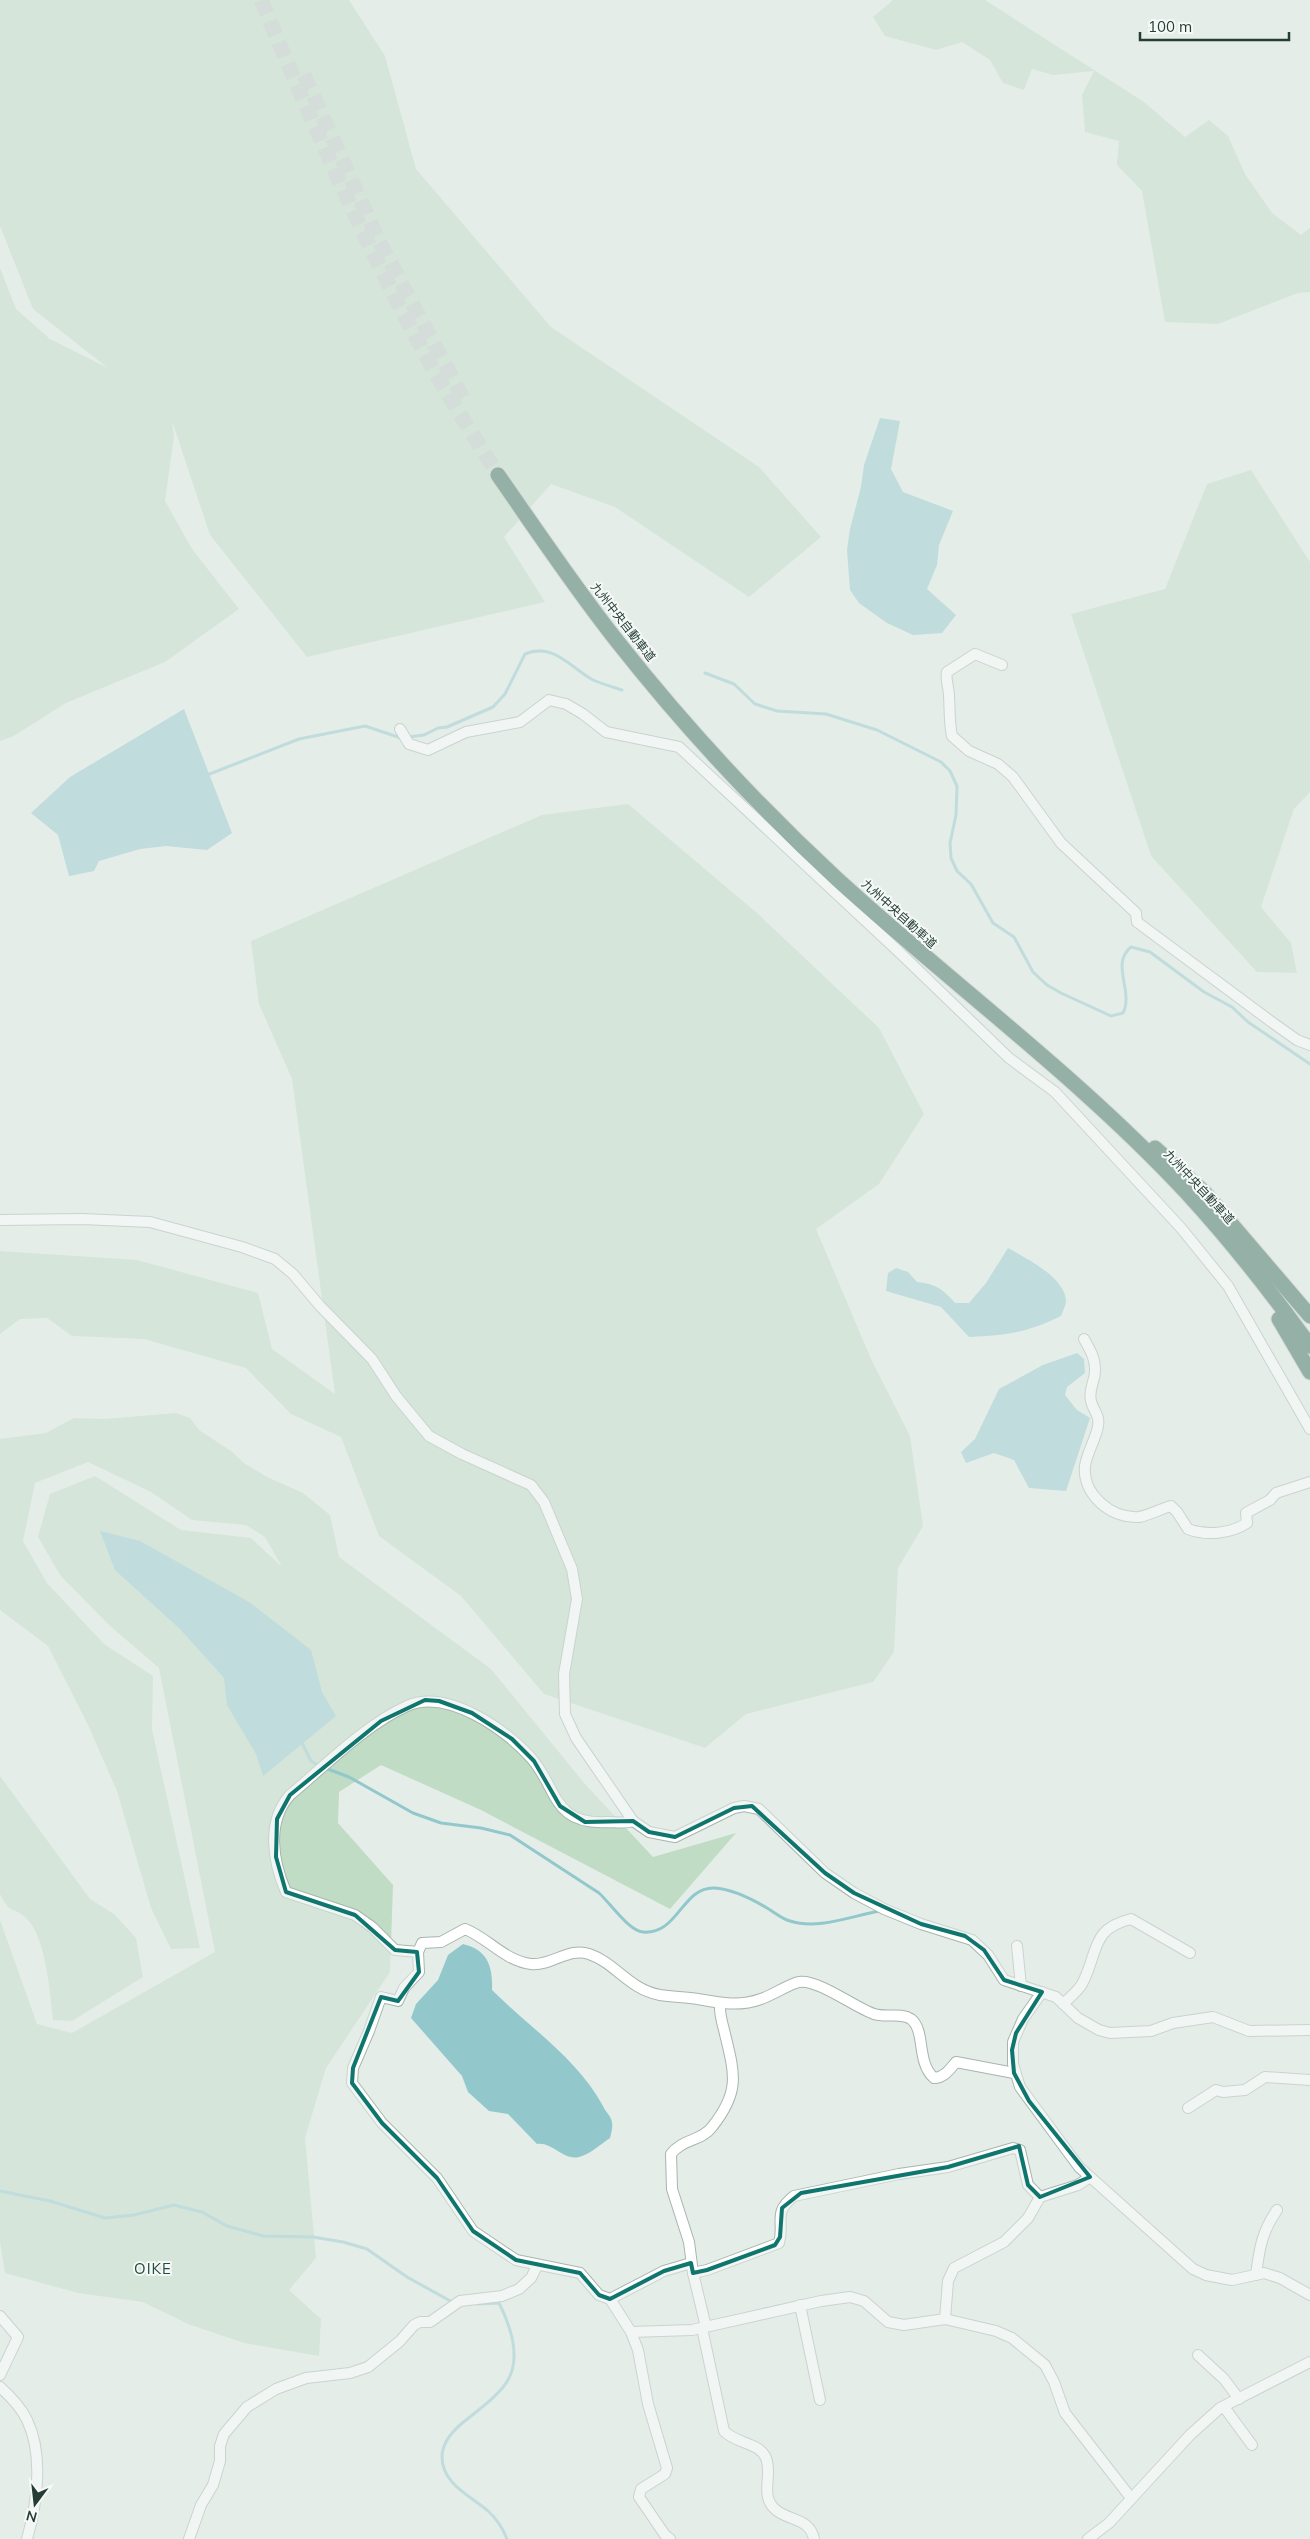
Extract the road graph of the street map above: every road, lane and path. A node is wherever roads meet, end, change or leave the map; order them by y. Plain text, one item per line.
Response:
1 (1002, 665) dead end
2 (400, 729) dead end
3 (1310, 1045) edge
4 (1046, 1061) junction
5 (1145, 1139) junction
6 (0, 1220) edge
7 (1310, 1316) edge
8 (1310, 1329) edge
9 (1084, 1339) dead end
10 (1310, 1346) edge
11 (1310, 1372) edge
12 (1310, 1430) edge
13 (1310, 1482) edge
14 (633, 1821) junction
15 (1017, 1946) dead end
16 (418, 1952) junction
17 (1190, 1953) dead end
18 (1021, 1986) junction
19 (1042, 1992) junction
20 (720, 2004) junction
21 (1063, 2004) junction
22 (1310, 2030) edge
23 (1014, 2073) junction
24 (1310, 2080) edge
25 (1188, 2108) dead end
26 (1090, 2177) junction
27 (1040, 2197) junction
28 (1277, 2210) dead end
29 (537, 2266) junction
30 (692, 2268) junction
31 (1256, 2275) junction
32 (1310, 2295) edge
33 (610, 2299) junction
34 (800, 2305) junction
35 (0, 2316) edge
36 (945, 2320) junction
37 (704, 2327) junction
38 (631, 2332) junction
39 (1198, 2355) dead end
40 (1310, 2362) edge
41 (0, 2375) edge
42 (0, 2387) edge
43 (1239, 2399) junction
44 (820, 2400) dead end
45 (1224, 2406) junction
46 (1252, 2445) dead end
47 (1131, 2498) junction
48 (665, 2538) edge
49 (27, 2539) edge
50 (189, 2539) edge
51 (814, 2539) edge
52 (1088, 2539) edge

1 - 3 street
2 - 12 street
4 - 5 highway, 九州中央自動車道
4 - 10 highway, 九州中央自動車道
4 - 11 highway
5 - 7 highway
5 - 8 highway, 九州中央自動車道
6 - 14 street
9 - 13 street
14 - 16 street
14 - 18 street
15 - 18 street
16 - 20 street
16 - 29 street
17 - 21 street
18 - 19 street
19 - 21 street
19 - 23 street
20 - 23 street
20 - 30 street
21 - 22 street
23 - 26 street
24 - 25 street
26 - 27 street
26 - 31 street
27 - 30 street
27 - 36 street
28 - 31 street
29 - 33 street
29 - 50 street
30 - 33 street
30 - 37 street
31 - 32 street
33 - 38 street
34 - 36 street
34 - 37 street
34 - 44 street
35 - 41 street
36 - 47 street
37 - 38 street
37 - 51 street
38 - 48 street
39 - 43 street
40 - 43 street
42 - 49 street
43 - 45 street
45 - 46 street
45 - 47 street
47 - 52 street

